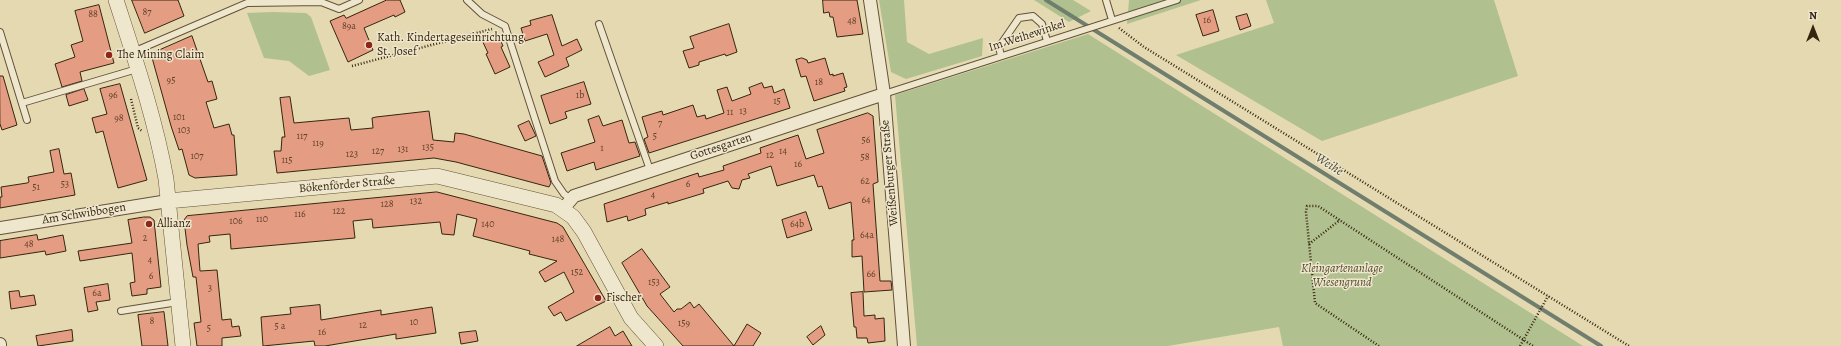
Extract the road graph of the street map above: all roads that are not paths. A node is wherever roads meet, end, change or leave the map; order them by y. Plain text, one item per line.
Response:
1 (116, 0) edge
2 (359, 0) edge
3 (467, 0) edge
4 (870, 0) edge
5 (1106, 0) edge
6 (1177, 0) edge
7 (1112, 20) junction
8 (599, 24) dead end
9 (0, 32) edge
10 (1047, 41) junction
11 (133, 52) junction
12 (1001, 56) junction
13 (138, 68) junction
14 (884, 94) junction
15 (22, 103) junction
16 (27, 120) dead end
17 (650, 170) junction
18 (168, 201) junction
19 (567, 204) junction
20 (0, 228) edge
21 (178, 302) junction
22 (121, 311) dead end
23 (183, 346) edge
24 (656, 346) edge
25 (904, 346) edge

1 - 11 street
2 - 11 lane
3 - 19 lane
4 - 14 street, Weißenburger Straße
5 - 7 lane
6 - 7 lane, Im Weihewinkel
7 - 10 lane, Im Weihewinkel
8 - 17 lane
9 - 15 lane
10 - 12 lane, Im Weihewinkel
10 - 12 lane
11 - 13 street
12 - 14 lane, Im Weihewinkel
13 - 15 lane
13 - 18 street
14 - 17 street, Gottesgarten
14 - 25 street, Weißenburger Straße
15 - 16 lane
17 - 19 street, Gottesgarten
18 - 19 street, Bökenförder Straße
18 - 20 street, Am Schwibbogen
18 - 21 street
19 - 24 street, Bökenförder Straße
21 - 22 lane
21 - 23 street

